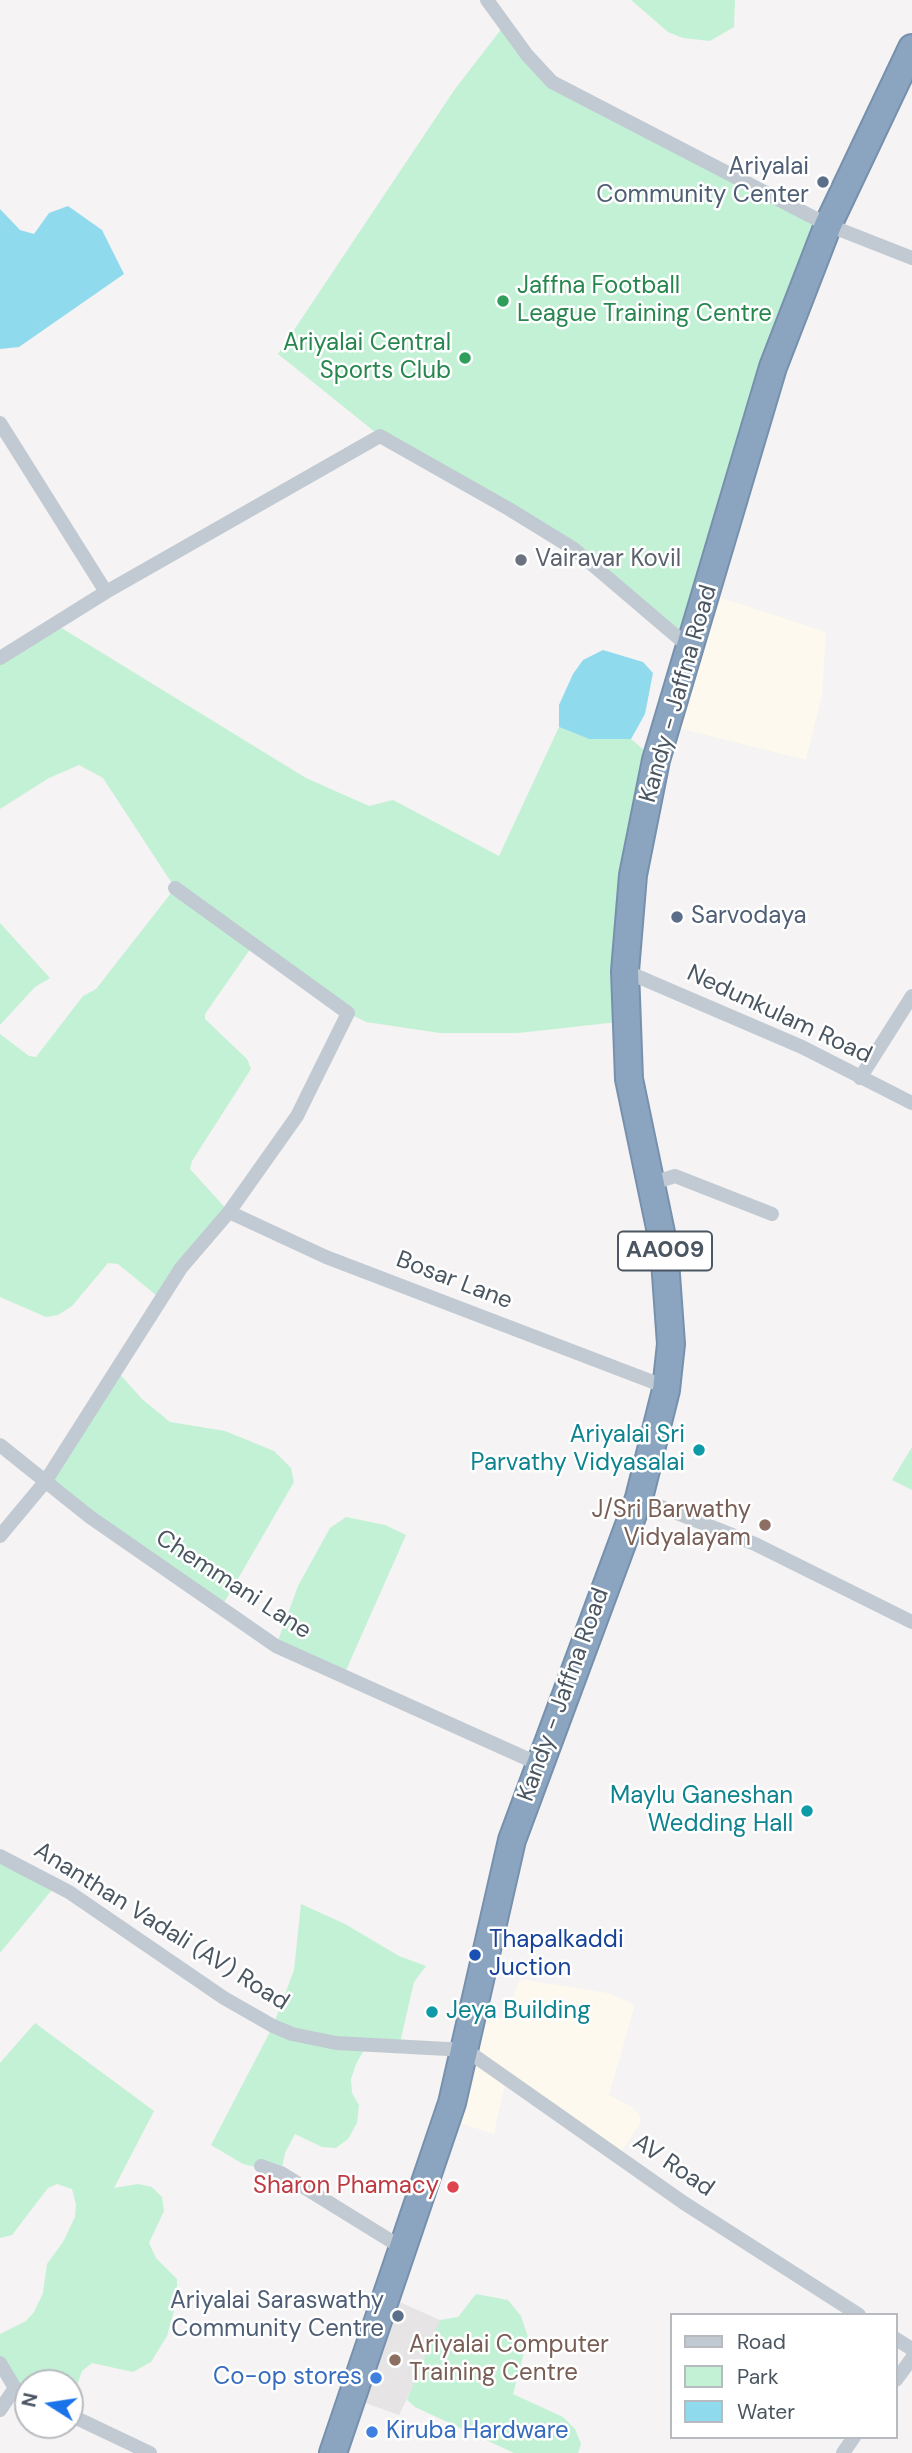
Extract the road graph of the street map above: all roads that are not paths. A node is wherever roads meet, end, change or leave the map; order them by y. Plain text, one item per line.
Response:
1 (487, 0) edge
2 (912, 48) edge
3 (828, 225) junction
4 (912, 258) edge
5 (0, 423) edge
6 (106, 592) junction
7 (689, 647) junction
8 (0, 658) edge
9 (175, 888) dead end
10 (625, 971) junction
11 (912, 996) edge
12 (860, 1078) junction
13 (912, 1103) edge
14 (653, 1183) junction
15 (229, 1212) junction
16 (772, 1214) dead end
17 (666, 1387) junction
18 (0, 1445) edge
19 (45, 1482) junction
20 (639, 1497) junction
21 (0, 1536) edge
22 (912, 1622) edge
23 (539, 1764) junction
24 (0, 1856) edge
25 (466, 2050) junction
26 (261, 2166) dead end
27 (404, 2249) junction
28 (856, 2313) edge
29 (912, 2358) edge
30 (0, 2363) edge
31 (898, 2377) edge
32 (14, 2381) edge
33 (14, 2398) edge
34 (0, 2410) edge
35 (84, 2422) edge
36 (150, 2453) edge
37 (332, 2453) edge

1 - 3 street
2 - 3 highway, Kandy - Jaffna Road / AA009
3 - 4 street
3 - 7 highway, Kandy - Jaffna Road / AA009
5 - 6 street
6 - 7 street
6 - 8 street
7 - 10 highway, Kandy - Jaffna Road / AA009
9 - 15 street
10 - 12 street, Nedunkulam Road
10 - 14 highway, Kandy - Jaffna Road / AA009
11 - 12 street
12 - 13 street, Nedunkulam Road
14 - 16 street
14 - 17 highway, Kandy - Jaffna Road / AA009
15 - 17 street, Bosar Lane
15 - 19 street
17 - 20 highway, Kandy - Jaffna Road / AA009
18 - 19 street, Chemmani Lane
19 - 21 street
19 - 23 street, Chemmani Lane
20 - 22 street
20 - 23 highway, Kandy - Jaffna Road / AA009
23 - 25 highway, Kandy - Jaffna Road / AA009
24 - 25 street, Ananthan Vadali (AV) Road
25 - 27 highway, Kandy - Jaffna Road / AA009
25 - 28 street, AV Road
26 - 27 street
27 - 37 highway, Kandy - Jaffna Road / AA009
29 - 31 street
30 - 32 street
33 - 34 street
35 - 36 street

